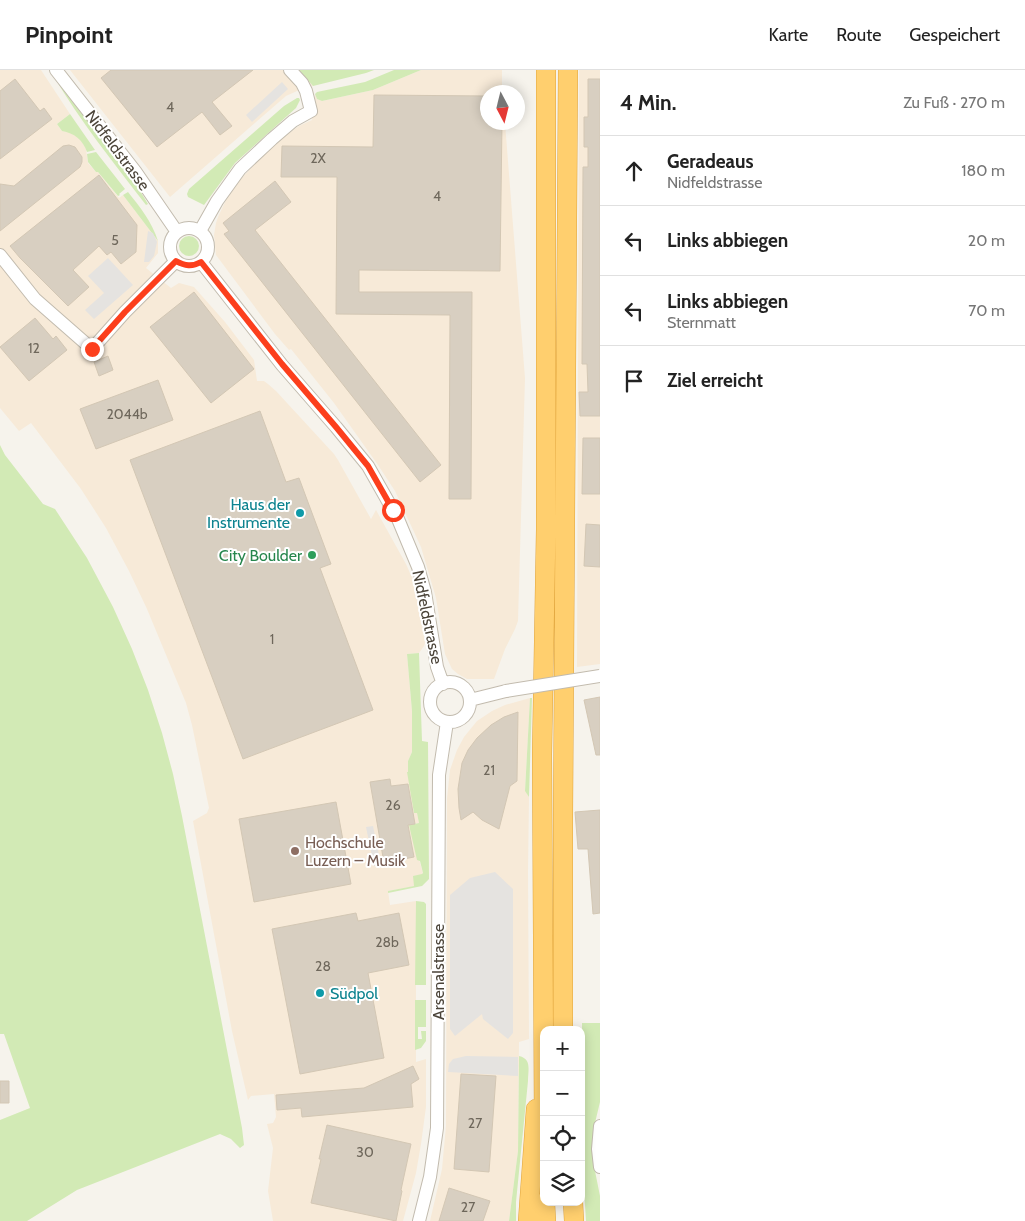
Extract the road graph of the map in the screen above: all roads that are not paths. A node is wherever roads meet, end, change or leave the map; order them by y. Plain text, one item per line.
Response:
1 (56, 70) edge
2 (290, 70) edge
3 (546, 70) edge
4 (568, 70) edge
5 (200, 230) junction
6 (177, 232) junction
7 (0, 255) edge
8 (176, 261) junction
9 (201, 262) junction
10 (600, 676) edge
11 (443, 684) junction
12 (470, 700) junction
13 (447, 722) junction
14 (562, 1026) edge
15 (543, 1071) edge
16 (540, 1089) edge
17 (600, 1126) edge
18 (600, 1167) edge
19 (545, 1206) edge
20 (562, 1206) edge
21 (573, 1206) edge
22 (419, 1221) edge
23 (528, 1221) edge
24 (546, 1221) edge
25 (562, 1221) edge
26 (574, 1221) edge

1 - 6 street, Nidfeldstrasse
2 - 5 street
3 - 15 highway
4 - 14 highway
5 - 6 street
5 - 9 street
6 - 8 street
7 - 8 street
8 - 9 street
9 - 11 street, Nidfeldstrasse
10 - 12 street, bridge
11 - 12 street
11 - 13 street
12 - 13 street
13 - 22 street, Arsenalstrasse
16 - 23 highway
17 - 18 street
19 - 24 highway
20 - 25 highway
21 - 26 highway

